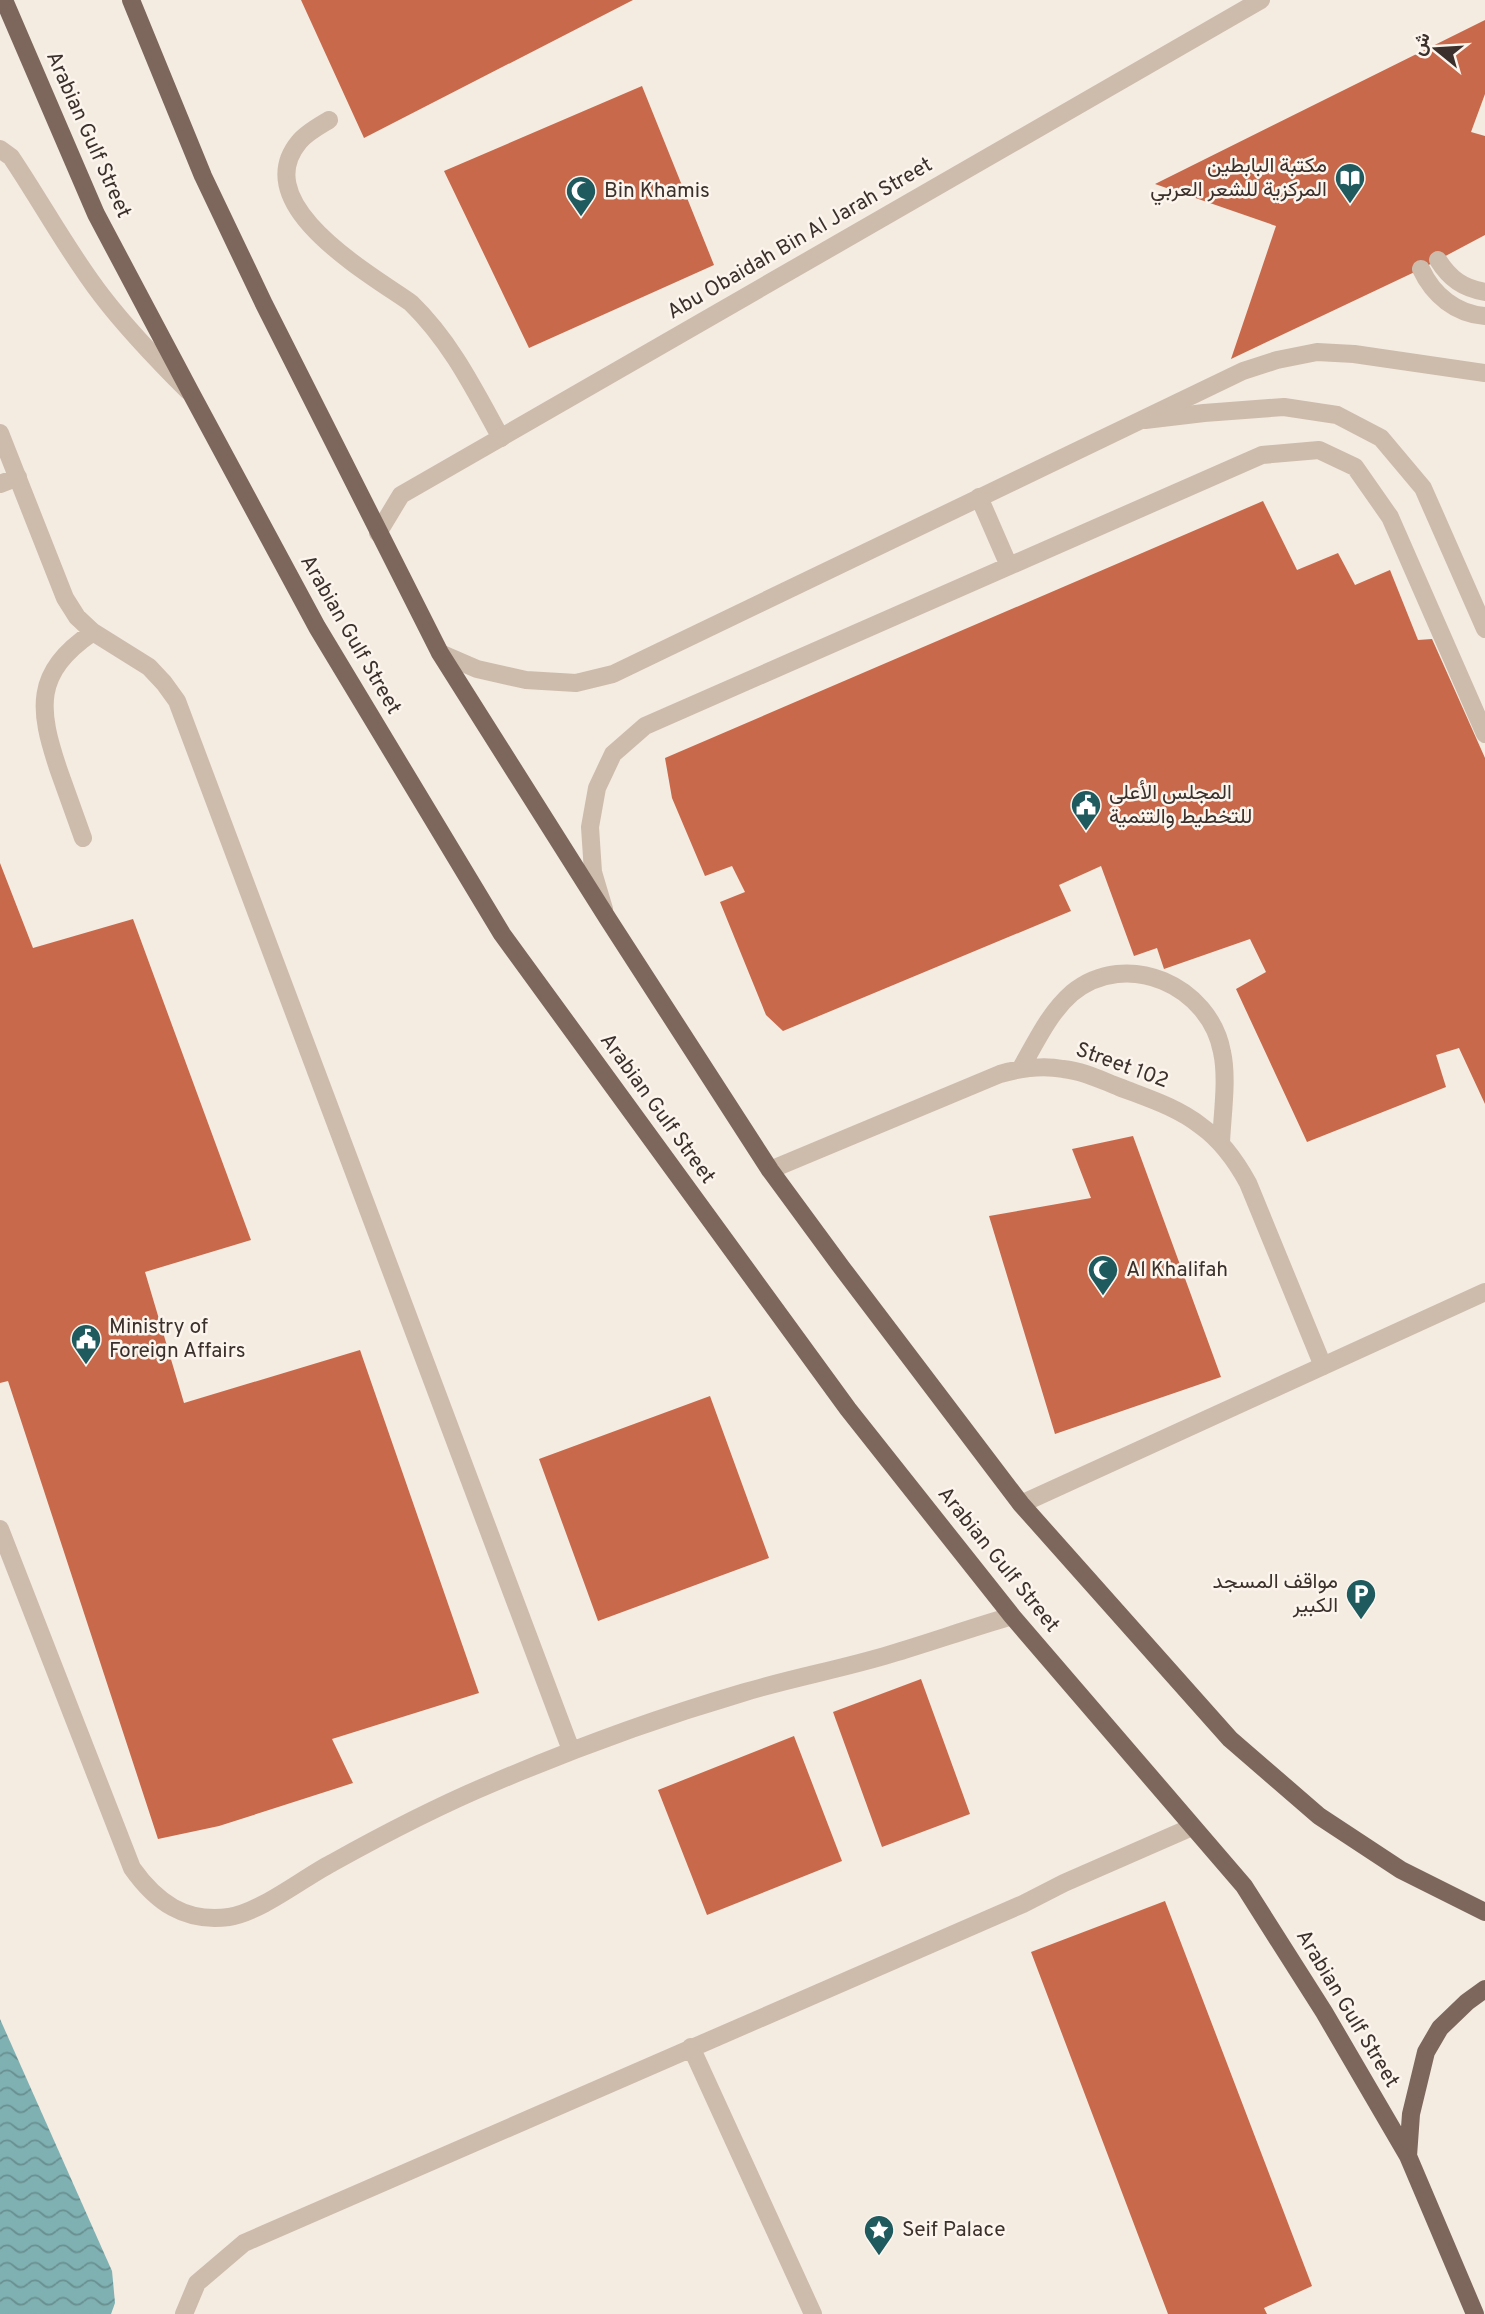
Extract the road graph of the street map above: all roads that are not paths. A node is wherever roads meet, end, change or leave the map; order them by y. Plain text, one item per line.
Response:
1 (4, 0) edge
2 (131, 0) edge
3 (1261, 0) edge
4 (329, 120) dead end
5 (0, 149) edge
6 (1438, 260) dead end
7 (1421, 270) dead end
8 (1485, 292) edge
9 (1485, 316) edge
10 (1485, 373) edge
11 (192, 395) junction
12 (1137, 421) junction
13 (0, 433) edge
14 (501, 438) junction
15 (19, 477) junction
16 (0, 484) edge
17 (979, 497) junction
18 (378, 533) junction
19 (1009, 566) junction
20 (1485, 629) edge
21 (93, 632) junction
22 (440, 653) junction
23 (1485, 734) edge
24 (83, 838) dead end
25 (607, 919) junction
26 (1021, 1068) junction
27 (1221, 1143) junction
28 (770, 1170) junction
29 (1485, 1292) edge
30 (1324, 1366) junction
31 (1021, 1504) junction
32 (0, 1529) edge
33 (1012, 1616) junction
34 (571, 1750) junction
35 (1192, 1827) junction
36 (1485, 1912) edge
37 (1485, 1989) edge
38 (691, 2046) junction
39 (1408, 2156) junction
40 (184, 2314) edge
41 (813, 2314) edge
42 (1475, 2314) edge

1 - 11 main road, Arabian Gulf Street
2 - 18 main road
3 - 14 street, Abu Obaidah Bin Al Jarah Street
4 - 14 street
5 - 11 street
6 - 8 street
7 - 9 street
10 - 12 street
11 - 33 main road, Arabian Gulf Street
12 - 17 street
12 - 20 street
13 - 15 street
14 - 18 street, Abu Obaidah Bin Al Jarah Street
15 - 16 street
15 - 21 street
17 - 19 street
17 - 22 street
18 - 22 main road
19 - 23 street
19 - 25 street
21 - 24 street
21 - 34 street
22 - 25 main road
25 - 28 main road
26 - 27 street, Street 102
26 - 27 street
26 - 28 street, Street 102
27 - 30 street, Street 102
28 - 31 main road
29 - 30 street
30 - 31 street
31 - 36 main road
32 - 34 street
33 - 34 street
33 - 35 main road, Arabian Gulf Street
35 - 38 street
35 - 39 main road, Arabian Gulf Street
37 - 39 main road
38 - 40 street
38 - 41 street
39 - 42 main road, Arabian Gulf Street

